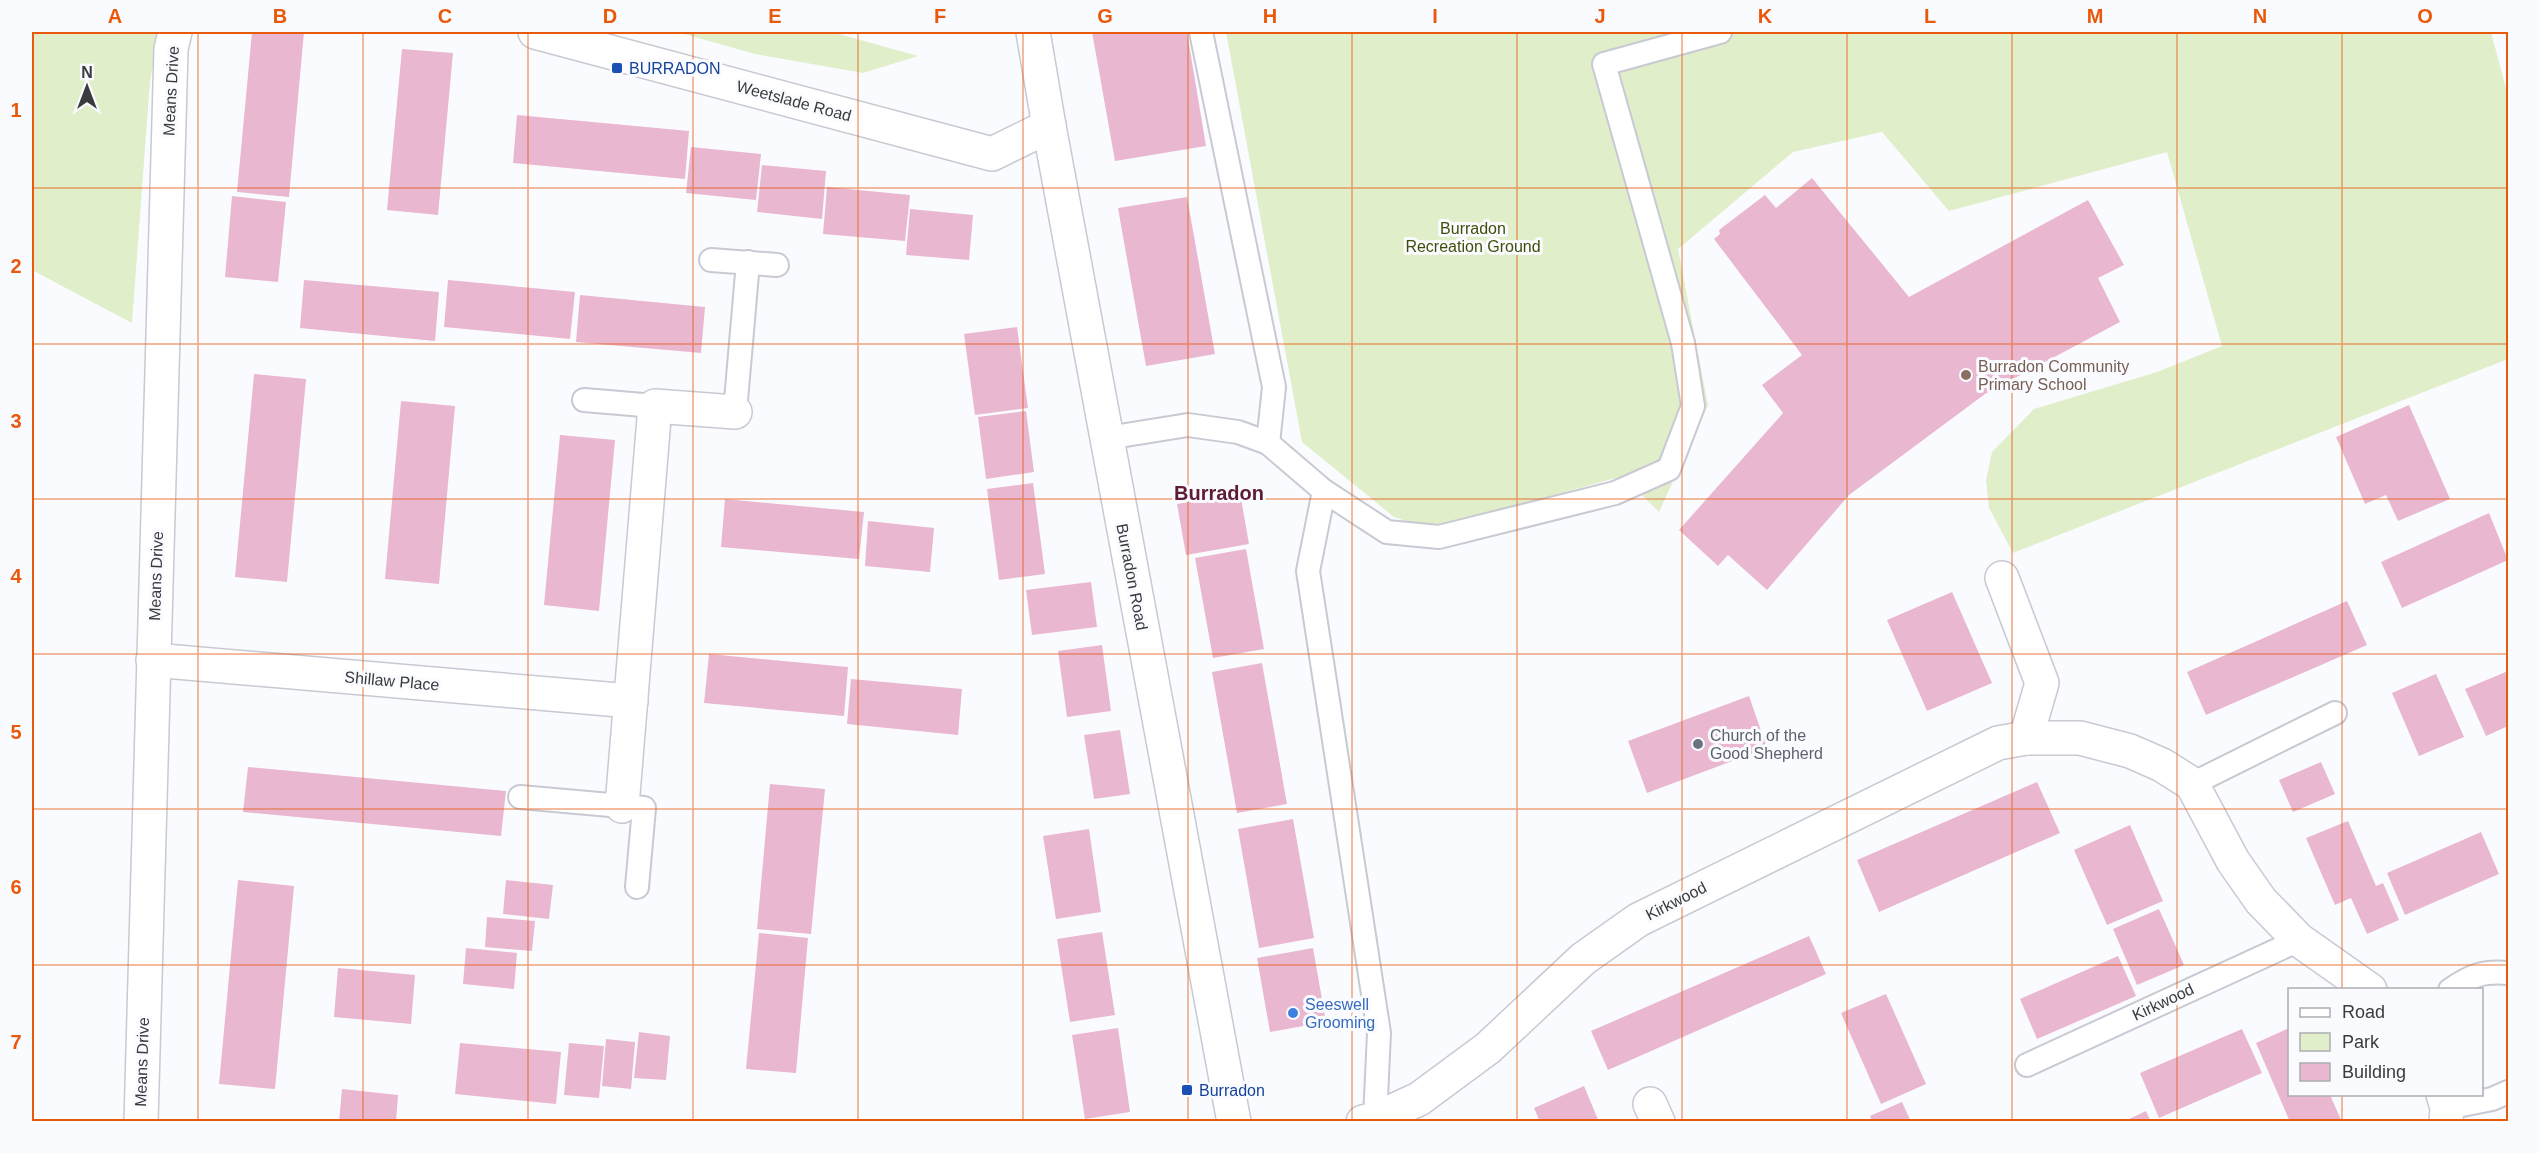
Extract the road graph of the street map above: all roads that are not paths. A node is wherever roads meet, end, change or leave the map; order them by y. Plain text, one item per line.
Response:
1 (176, 32) edge
2 (535, 32) edge
3 (1033, 32) edge
4 (1201, 32) edge
5 (1720, 32) edge
6 (1048, 126) junction
7 (711, 260) dead end
8 (748, 262) junction
9 (777, 265) dead end
10 (584, 400) dead end
11 (656, 406) junction
12 (735, 412) joint
13 (1107, 438) junction
14 (1268, 443) junction
15 (1324, 491) junction
16 (2002, 578) dead end
17 (153, 660) junction
18 (631, 701) junction
19 (2335, 713) dead end
20 (2026, 738) junction
21 (2192, 784) junction
22 (520, 797) dead end
23 (622, 806) junction
24 (637, 887) dead end
25 (2299, 940) junction
26 (2508, 973) edge
27 (2367, 988) edge
28 (2453, 988) edge
29 (2027, 1065) dead end
30 (2508, 1092) edge
31 (2445, 1108) edge
32 (1428, 1110) edge
33 (1369, 1120) edge
34 (141, 1122) edge
35 (1234, 1122) edge

1 - 17 street, Means Drive
2 - 6 street, Weetslade Road
3 - 6 street, Burradon Road
4 - 14 lane
5 - 15 lane
6 - 13 street, Burradon Road
7 - 8 lane
8 - 9 lane
8 - 12 lane
10 - 11 lane
11 - 12 street
11 - 18 street
13 - 14 lane
13 - 35 street, Burradon Road
14 - 15 lane
15 - 33 lane
16 - 20 street
17 - 18 street, Shillaw Place
17 - 34 street, Means Drive
18 - 23 street
19 - 21 lane
20 - 21 street, Kirkwood
20 - 32 street, Kirkwood
21 - 25 street, Kirkwood
22 - 23 lane
23 - 24 lane
25 - 27 street, Kirkwood
25 - 29 lane, Kirkwood
26 - 28 lane
30 - 31 lane
32 - 33 street, Kirkwood

